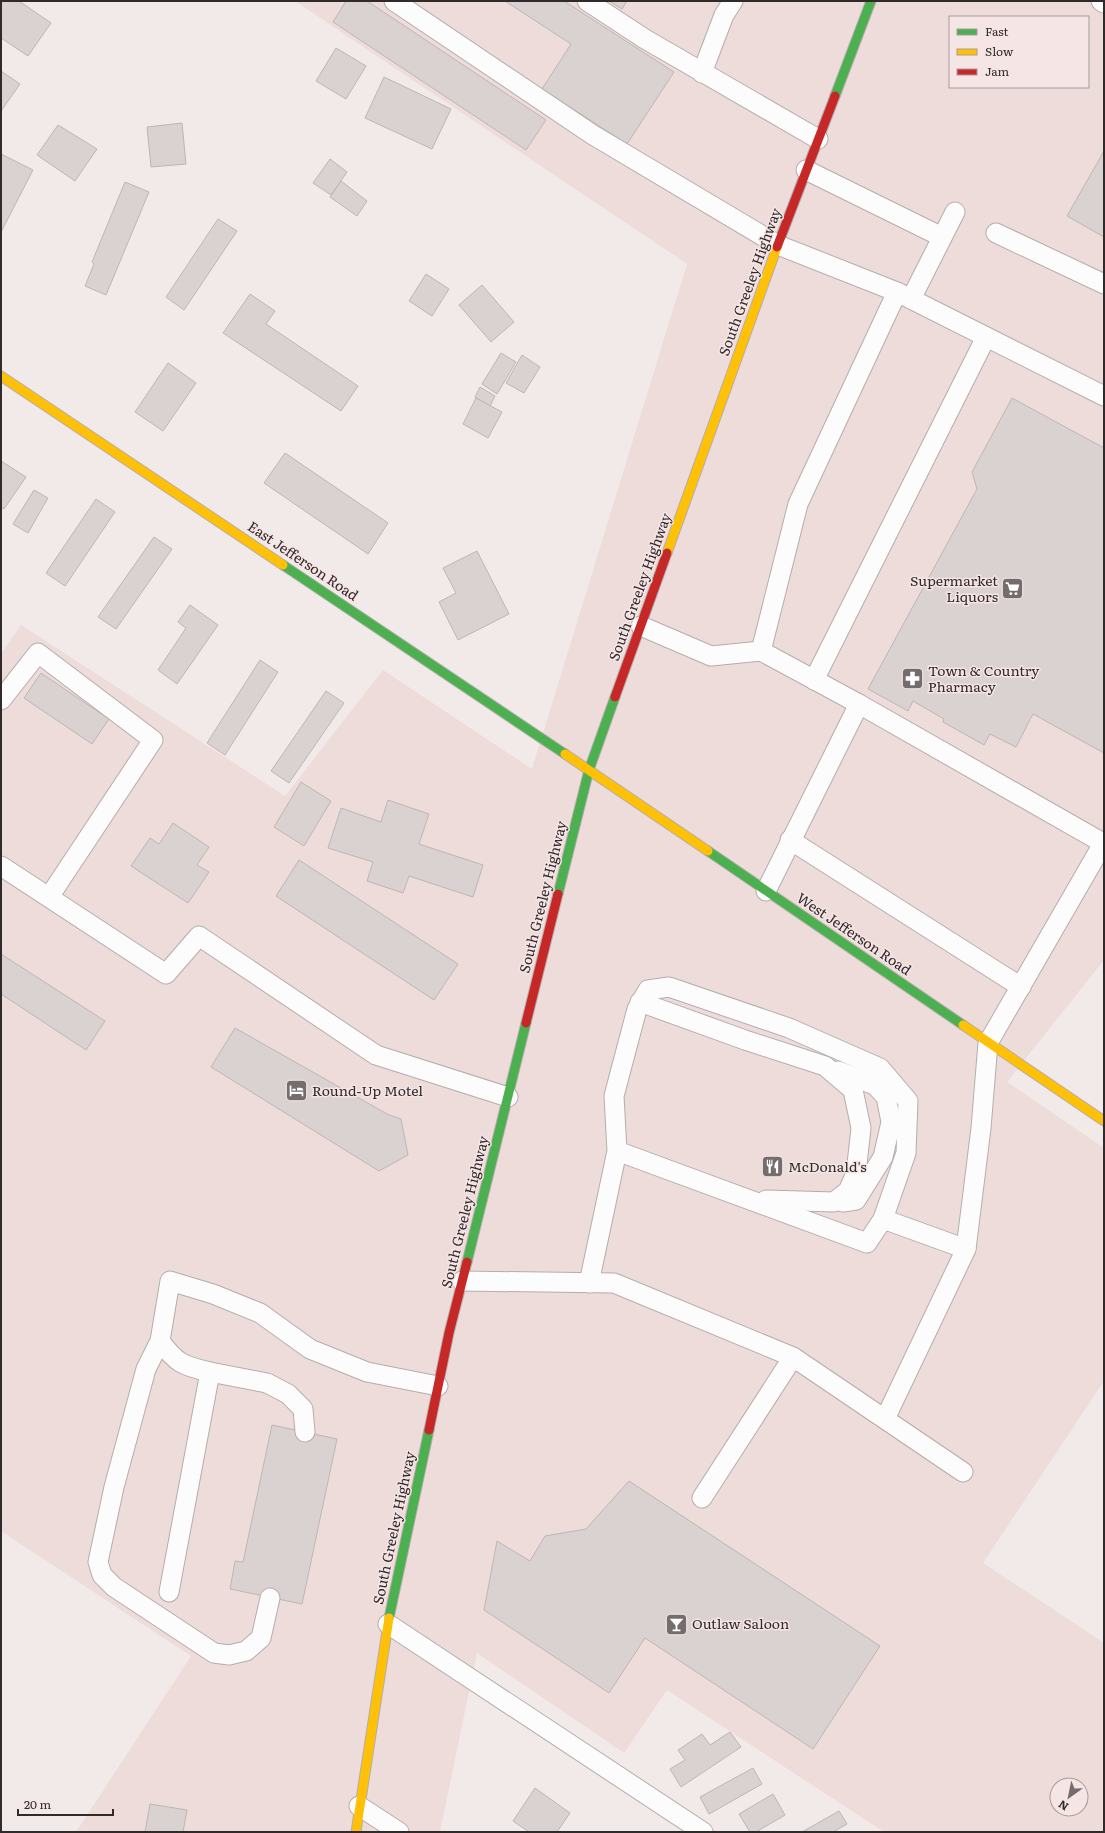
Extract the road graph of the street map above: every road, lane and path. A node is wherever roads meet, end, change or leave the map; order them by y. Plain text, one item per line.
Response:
1 (394, 1) edge
2 (587, 1) edge
3 (733, 1) edge
4 (871, 1) edge
5 (1100, 1) edge
6 (1104, 3) edge
7 (702, 72) junction
8 (818, 139) junction
9 (806, 170) junction
10 (955, 212) dead end
11 (996, 233) dead end
12 (942, 237) junction
13 (778, 245) junction
14 (1104, 284) edge
15 (904, 295) junction
16 (986, 337) junction
17 (1, 376) edge
18 (1104, 396) edge
19 (641, 626) junction
20 (761, 651) junction
21 (814, 680) junction
22 (1, 700) edge
23 (858, 704) junction
24 (589, 770) junction
25 (790, 840) junction
26 (1104, 842) edge
27 (1, 866) edge
28 (766, 891) junction
29 (49, 897) junction
30 (1021, 987) junction
31 (640, 1002) junction
32 (988, 1043) junction
33 (825, 1066) junction
34 (508, 1097) junction
35 (1104, 1120) edge
36 (617, 1151) junction
37 (749, 1199) junction
38 (834, 1202) junction
39 (883, 1219) junction
40 (966, 1249) junction
41 (462, 1281) junction
42 (589, 1283) junction
43 (160, 1341) junction
44 (793, 1357) junction
45 (210, 1372) junction
46 (438, 1386) junction
47 (885, 1419) junction
48 (305, 1432) dead end
49 (963, 1472) dead end
50 (702, 1498) dead end
51 (169, 1592) dead end
52 (270, 1598) dead end
53 (388, 1624) junction
54 (359, 1806) junction
55 (356, 1832) edge
56 (399, 1832) edge
57 (703, 1832) edge

1 - 13 lane
2 - 7 lane
3 - 7 lane
4 - 8 main road, South Greeley Highway
5 - 6 lane
7 - 8 lane
8 - 9 main road, South Greeley Highway
9 - 12 lane
9 - 13 main road, South Greeley Highway
10 - 12 lane
11 - 14 lane
12 - 15 lane
13 - 15 lane
13 - 19 main road, South Greeley Highway
15 - 16 lane
15 - 20 lane
16 - 18 lane
16 - 21 lane
17 - 24 main road, East Jefferson Road
19 - 20 lane
19 - 24 main road, South Greeley Highway
20 - 21 lane
21 - 23 lane
22 - 29 lane
23 - 25 lane
23 - 26 lane
24 - 28 main road, West Jefferson Road
24 - 34 main road, South Greeley Highway
25 - 28 lane
25 - 30 lane
26 - 30 lane
27 - 29 lane
28 - 32 main road, West Jefferson Road
29 - 34 lane
30 - 32 lane
31 - 33 lane
31 - 36 lane
31 - 39 lane
32 - 35 main road, West Jefferson Road
32 - 40 lane
33 - 38 lane
33 - 38 lane
34 - 41 main road, South Greeley Highway
36 - 37 lane
36 - 42 lane
37 - 38 lane
37 - 39 lane
39 - 40 lane
40 - 47 lane
41 - 42 lane
41 - 46 main road, South Greeley Highway
42 - 44 lane
43 - 45 lane
43 - 46 lane
43 - 52 lane
44 - 47 lane
44 - 50 lane
45 - 48 lane
45 - 51 lane
46 - 53 main road, South Greeley Highway
47 - 49 lane
53 - 54 main road, South Greeley Highway
53 - 57 lane
54 - 55 main road, South Greeley Highway
54 - 56 lane

